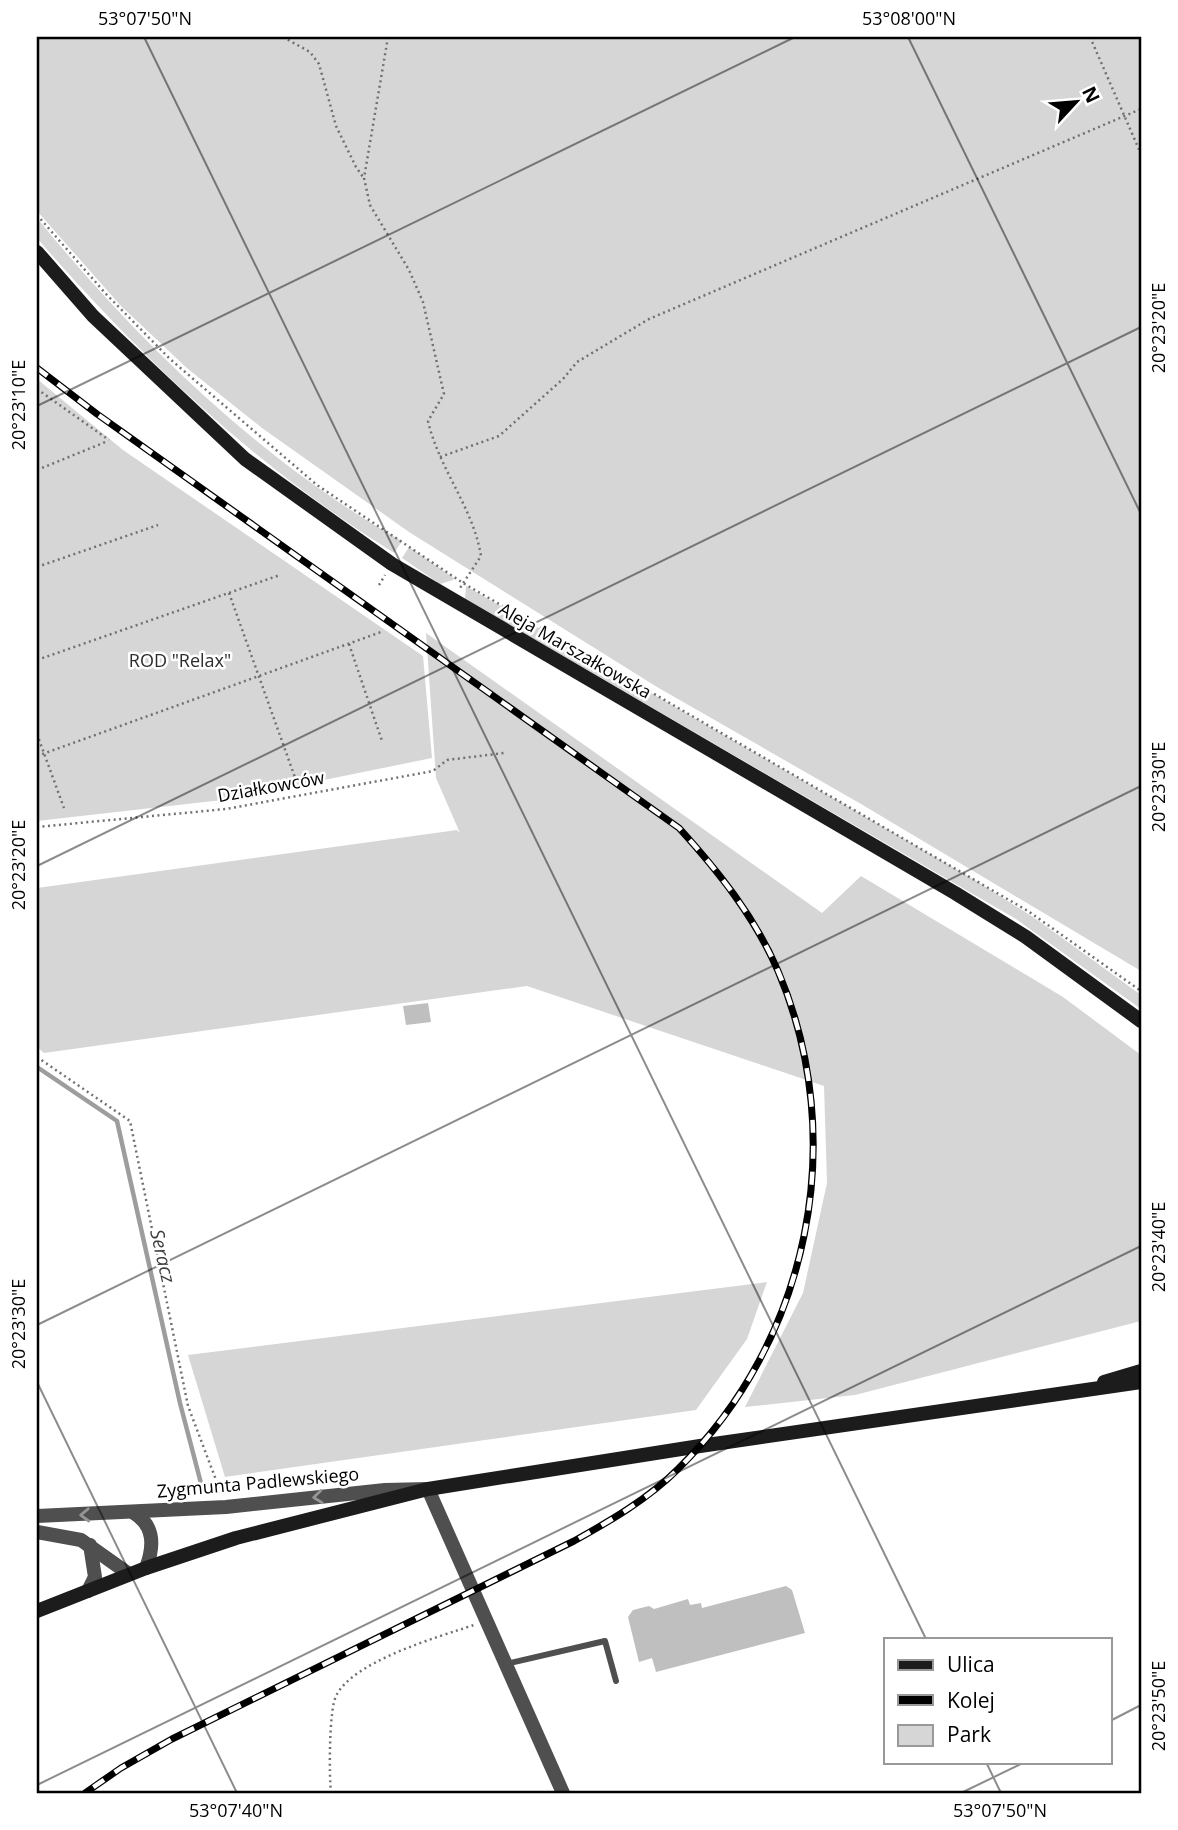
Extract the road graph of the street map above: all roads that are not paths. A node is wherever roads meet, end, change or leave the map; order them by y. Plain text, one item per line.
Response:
1 (37, 252) edge
2 (1141, 1021) edge
3 (1141, 1371) edge
4 (1141, 1382) edge
5 (1073, 1392) junction
6 (428, 1489) junction
7 (134, 1513) junction
8 (37, 1516) edge
9 (37, 1532) edge
10 (90, 1545) junction
11 (146, 1568) junction
12 (129, 1574) junction
13 (88, 1591) junction
14 (37, 1611) edge
15 (506, 1664) junction
16 (616, 1681) dead end
17 (563, 1793) edge

1 - 2 main road, Aleja Marszałkowska
3 - 5 main road
4 - 5 main road
5 - 6 main road
6 -> 7 street, Zygmunta Padlewskiego
6 - 11 main road
6 - 15 street
7 -> 8 street, Zygmunta Padlewskiego
7 - 11 street, Zygmunta Padlewskiego
9 - 10 street
10 - 12 street
10 - 13 street
11 - 12 main road
12 - 13 main road
13 - 14 main road
15 - 16 lane
15 - 17 street

